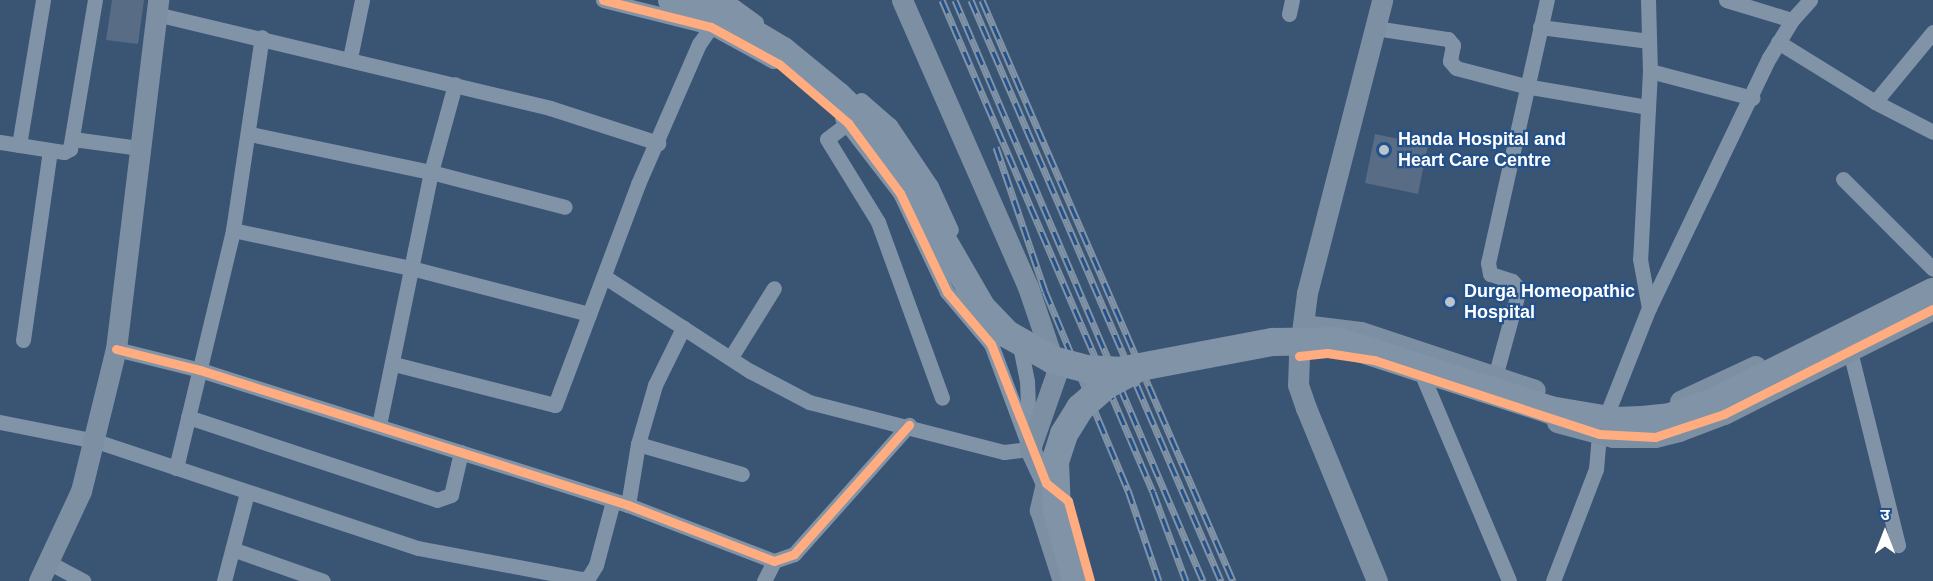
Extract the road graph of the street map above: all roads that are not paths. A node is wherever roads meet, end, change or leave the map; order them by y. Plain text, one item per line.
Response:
1 (43, 0) edge
2 (95, 0) edge
3 (362, 0) edge
4 (603, 0) edge
5 (672, 0) edge
6 (715, 0) edge
7 (902, 0) edge
8 (1382, 0) edge
9 (1547, 0) edge
10 (1648, 0) edge
11 (1726, 0) edge
12 (1810, 0) edge
13 (739, 4) edge
14 (157, 7) edge
15 (1792, 20) junction
16 (711, 27) junction
17 (1540, 27) junction
18 (1375, 28) junction
19 (1933, 32) edge
20 (262, 37) junction
21 (1649, 41) junction
22 (1778, 42) junction
23 (350, 58) junction
24 (1650, 71) junction
25 (455, 84) junction
26 (1525, 86) junction
27 (1752, 99) junction
28 (1875, 102) junction
29 (1648, 107) junction
30 (848, 123) junction
31 (1933, 132) edge
32 (250, 134) junction
33 (73, 140) junction
34 (0, 142) edge
35 (658, 142) junction
36 (19, 145) junction
37 (140, 148) junction
38 (50, 151) junction
39 (431, 172) junction
40 (1843, 179) dead end
41 (565, 207) dead end
42 (233, 230) junction
43 (411, 268) junction
44 (1933, 269) edge
45 (605, 277) junction
46 (1933, 282) edge
47 (774, 288) dead end
48 (1933, 292) edge
49 (1649, 308) junction
50 (1933, 309) edge
51 (589, 314) junction
52 (1303, 325) junction
53 (683, 328) junction
54 (23, 340) dead end
55 (116, 349) junction
56 (1850, 351) junction
57 (1299, 356) junction
58 (731, 357) junction
59 (394, 363) junction
60 (1143, 368) junction
61 (200, 370) junction
62 (1423, 377) junction
63 (1495, 377) junction
64 (942, 398) dead end
65 (1608, 408) junction
66 (188, 417) junction
67 (0, 422) edge
68 (379, 425) junction
69 (909, 425) junction
70 (1599, 434) junction
71 (96, 441) junction
72 (638, 444) junction
73 (1030, 448) junction
74 (461, 452) junction
75 (176, 468) junction
76 (742, 474) dead end
77 (1046, 483) junction
78 (247, 493) junction
79 (613, 501) junction
80 (628, 505) junction
81 (1898, 545) dead end
82 (235, 550) junction
83 (774, 561) junction
84 (43, 571) edge
85 (83, 581) edge
86 (224, 581) edge
87 (323, 581) edge
88 (764, 581) edge
89 (1063, 581) edge
90 (1076, 581) edge
91 (1090, 581) edge
92 (1377, 581) edge
93 (1509, 581) edge
94 (1553, 581) edge

1 - 36 street
2 - 33 street
3 - 23 street
4 - 16 street
5 - 60 highway, bridge
6 - 13 street
7 - 73 street
8 - 18 street
9 - 17 street
10 - 21 street
11 - 15 street
12 - 15 street
13 - 73 street
14 - 20 street
14 - 37 street
15 - 22 street
16 - 30 street
16 - 35 street
17 - 21 street
17 - 26 street
18 - 26 street
18 - 52 street
19 - 28 street
20 - 23 street
20 - 32 street
21 - 24 street
22 - 27 street
22 - 28 street
23 - 25 street
24 - 27 street
24 - 29 street
25 - 35 street
25 - 39 street
26 - 29 street
26 - 63 street
27 - 49 street
28 - 31 street
29 - 49 street
30 - 64 street
30 - 73 street
32 - 39 street
32 - 42 street
33 - 37 street
33 - 38 street
34 - 36 street
35 - 45 street
36 - 38 street
37 - 55 street
38 - 54 street
39 - 41 street
39 - 43 street
40 - 44 street
42 - 43 street
42 - 61 street
43 - 51 street
43 - 59 street
45 - 51 street
45 - 53 street
46 - 65 street
47 - 58 street
48 - 60 highway, bridge
49 - 65 street
50 - 56 street
51 - 59 street
52 - 57 street
52 - 63 street
53 - 58 street
53 - 72 street
55 - 61 street
55 - 71 street
56 - 70 street
56 - 81 street
57 - 62 street
57 - 92 street
58 - 69 street
59 - 68 street
60 - 90 highway, bridge
61 - 66 street
61 - 68 street
62 - 70 street
62 - 93 street
63 - 65 street
65 - 70 street
66 - 74 street
66 - 75 street
67 - 71 street
68 - 74 street
69 - 73 street
69 - 83 street
70 - 94 street
71 - 75 street
71 - 84 street
72 - 76 street
72 - 80 street
73 - 77 street
74 - 79 street
75 - 78 street
77 - 89 street
77 - 91 street
78 - 79 street
78 - 82 street
79 - 80 street
80 - 83 street
82 - 86 street
82 - 87 street
83 - 88 street
84 - 85 street

